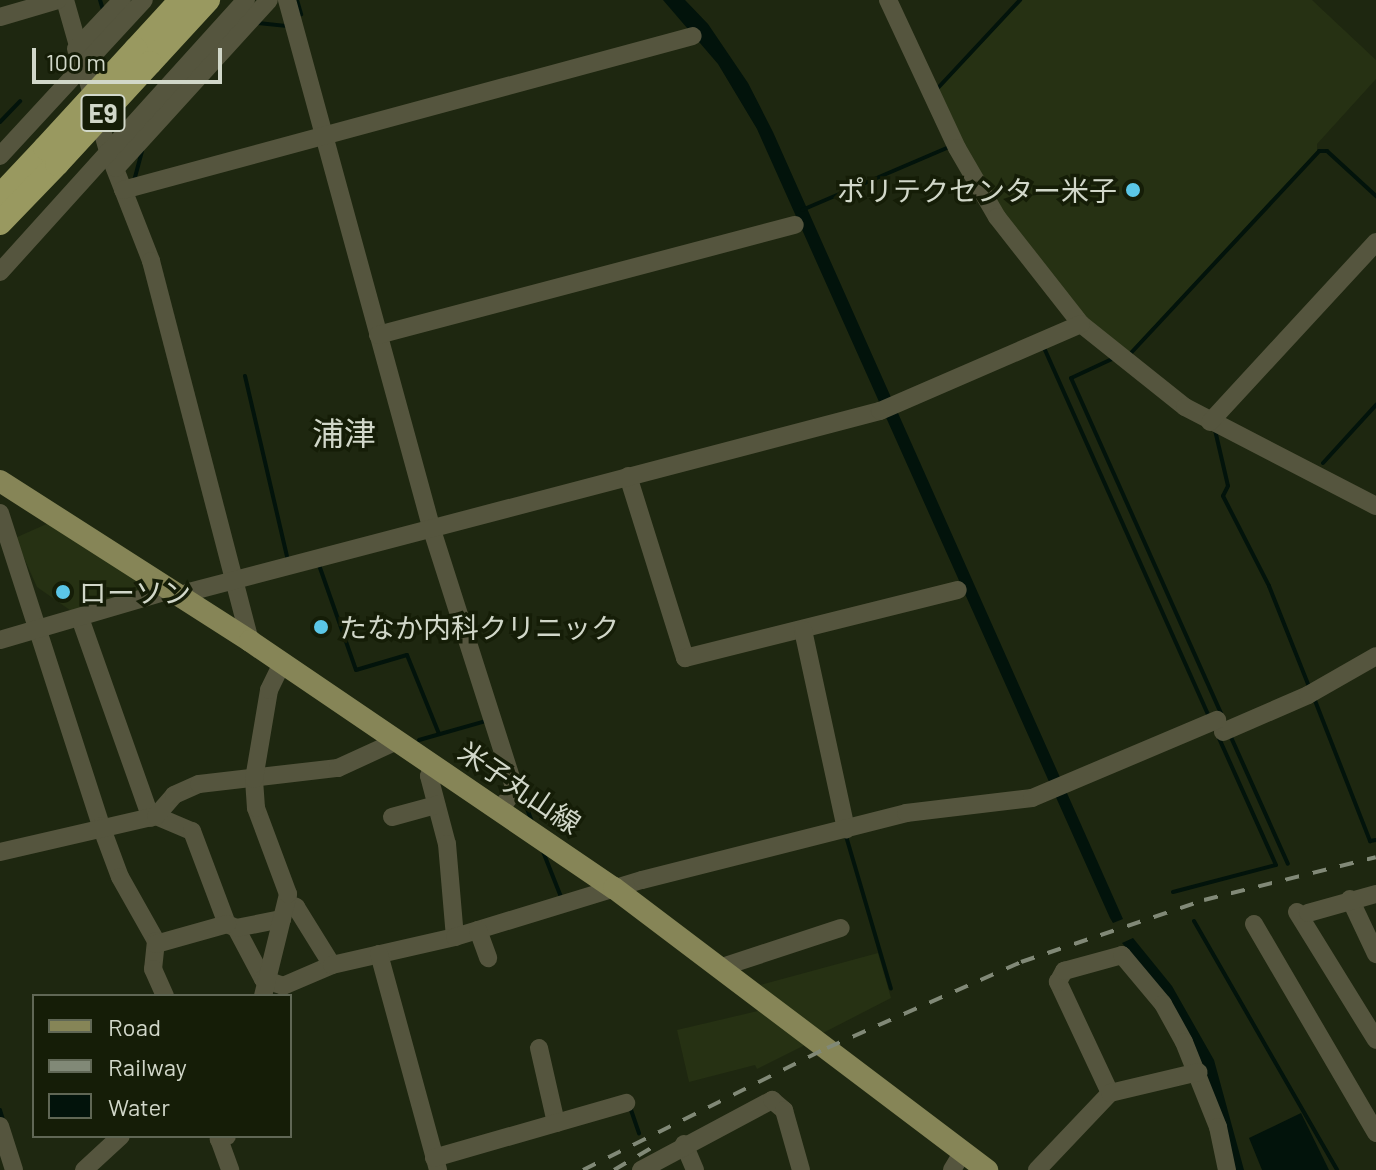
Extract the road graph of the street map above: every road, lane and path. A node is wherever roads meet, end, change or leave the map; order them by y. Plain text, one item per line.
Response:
1 (58, 0) edge
2 (65, 0) edge
3 (122, 0) edge
4 (144, 0) edge
5 (181, 0) edge
6 (208, 0) edge
7 (246, 0) edge
8 (269, 0) edge
9 (287, 0) edge
10 (888, 0) edge
11 (0, 17) edge
12 (693, 36) dead end
13 (76, 49) junction
14 (143, 56) junction
15 (81, 68) junction
16 (324, 137) junction
17 (108, 151) junction
18 (0, 156) edge
19 (51, 156) junction
20 (116, 168) junction
21 (123, 190) junction
22 (0, 196) edge
23 (0, 223) edge
24 (795, 225) dead end
25 (1376, 242) edge
26 (0, 272) edge
27 (1078, 326) junction
28 (378, 335) junction
29 (1210, 422) junction
30 (628, 476) junction
31 (0, 481) edge
32 (1376, 506) edge
33 (0, 513) edge
34 (432, 530) junction
35 (235, 581) junction
36 (958, 590) dead end
37 (174, 595) junction
38 (80, 618) junction
39 (39, 630) junction
40 (803, 630) junction
41 (0, 640) edge
42 (250, 641) junction
43 (1376, 656) edge
44 (282, 663) junction
45 (397, 741) junction
46 (434, 766) junction
47 (254, 779) junction
48 (436, 805) junction
49 (500, 809) junction
50 (153, 817) junction
51 (392, 817) dead end
52 (101, 826) junction
53 (846, 829) junction
54 (0, 852) edge
55 (614, 888) junction
56 (1376, 894) edge
57 (1350, 899) junction
58 (285, 911) junction
59 (1254, 924) dead end
60 (232, 926) junction
61 (841, 928) dead end
62 (478, 930) junction
63 (455, 937) junction
64 (156, 944) junction
65 (379, 954) junction
66 (1376, 954) edge
67 (488, 958) dead end
68 (332, 965) junction
69 (719, 968) junction
70 (266, 988) edge
71 (164, 994) edge
72 (1376, 1001) edge
73 (1357, 1009) junction
74 (1376, 1040) edge
75 (539, 1048) dead end
76 (1199, 1072) junction
77 (1110, 1093) junction
78 (626, 1103) dead end
79 (556, 1123) junction
80 (0, 1126) edge
81 (1376, 1133) edge
82 (119, 1138) edge
83 (222, 1138) edge
84 (684, 1144) junction
85 (958, 1161) edge
86 (436, 1164) edge
87 (14, 1170) edge
88 (84, 1170) edge
89 (230, 1170) edge
90 (641, 1170) edge
91 (695, 1170) edge
92 (801, 1170) edge
93 (987, 1170) edge
94 (1037, 1170) edge
95 (1227, 1170) edge

1 - 11 street
2 - 13 street
3 - 13 street
4 - 15 street
5 - 14 highway, E9
6 - 14 highway, E9
7 - 17 street
8 - 20 street
9 - 16 street
10 - 27 street
12 - 16 street
13 - 15 street
14 - 19 highway, E9, bridge
15 - 17 street
15 - 18 street
16 - 21 street
16 - 28 street
17 - 20 street
17 - 26 street
19 - 22 highway, E9
19 - 23 highway, E9
20 - 21 street
21 - 35 street
24 - 28 street
25 - 29 street
27 - 29 street
27 - 30 street
28 - 34 street
29 - 32 street
30 - 34 street
30 - 40 street
31 - 37 main road, 米子丸山線
33 - 39 street
34 - 35 street
34 - 49 street
35 - 37 street
35 - 42 street
36 - 40 street
37 - 38 street
37 - 42 main road, 米子丸山線
38 - 39 street
38 - 50 street
39 - 41 street
39 - 52 street
40 - 53 street
42 - 44 main road, 米子丸山線
43 - 53 street
44 - 45 main road, 米子丸山線
44 - 47 street
45 - 46 main road, 米子丸山線
45 - 47 street
46 - 48 street
46 - 49 main road, 米子丸山線
47 - 50 street
47 - 58 street
48 - 51 street
48 - 63 street
49 - 55 main road, 米子丸山線
50 - 52 street
50 - 60 street
52 - 54 street
52 - 64 street
53 - 55 street
55 - 62 street
55 - 69 main road, 米子丸山線
56 - 57 street
57 - 66 street
57 - 73 street
58 - 60 street
58 - 68 street
58 - 70 street
59 - 81 street
60 - 64 street
60 - 70 street
61 - 69 street
62 - 63 street
62 - 67 street
63 - 65 street
64 - 71 street
65 - 68 street
65 - 86 street
68 - 70 street
69 - 85 main road, 米子丸山線
72 - 73 street
73 - 74 street
75 - 79 street
76 - 77 street
76 - 77 street
76 - 95 street
77 - 94 street
78 - 79 street
79 - 86 street
80 - 87 street
82 - 88 street
83 - 89 street
84 - 90 street
84 - 91 street
84 - 92 street
85 - 93 main road, 米子丸山線

